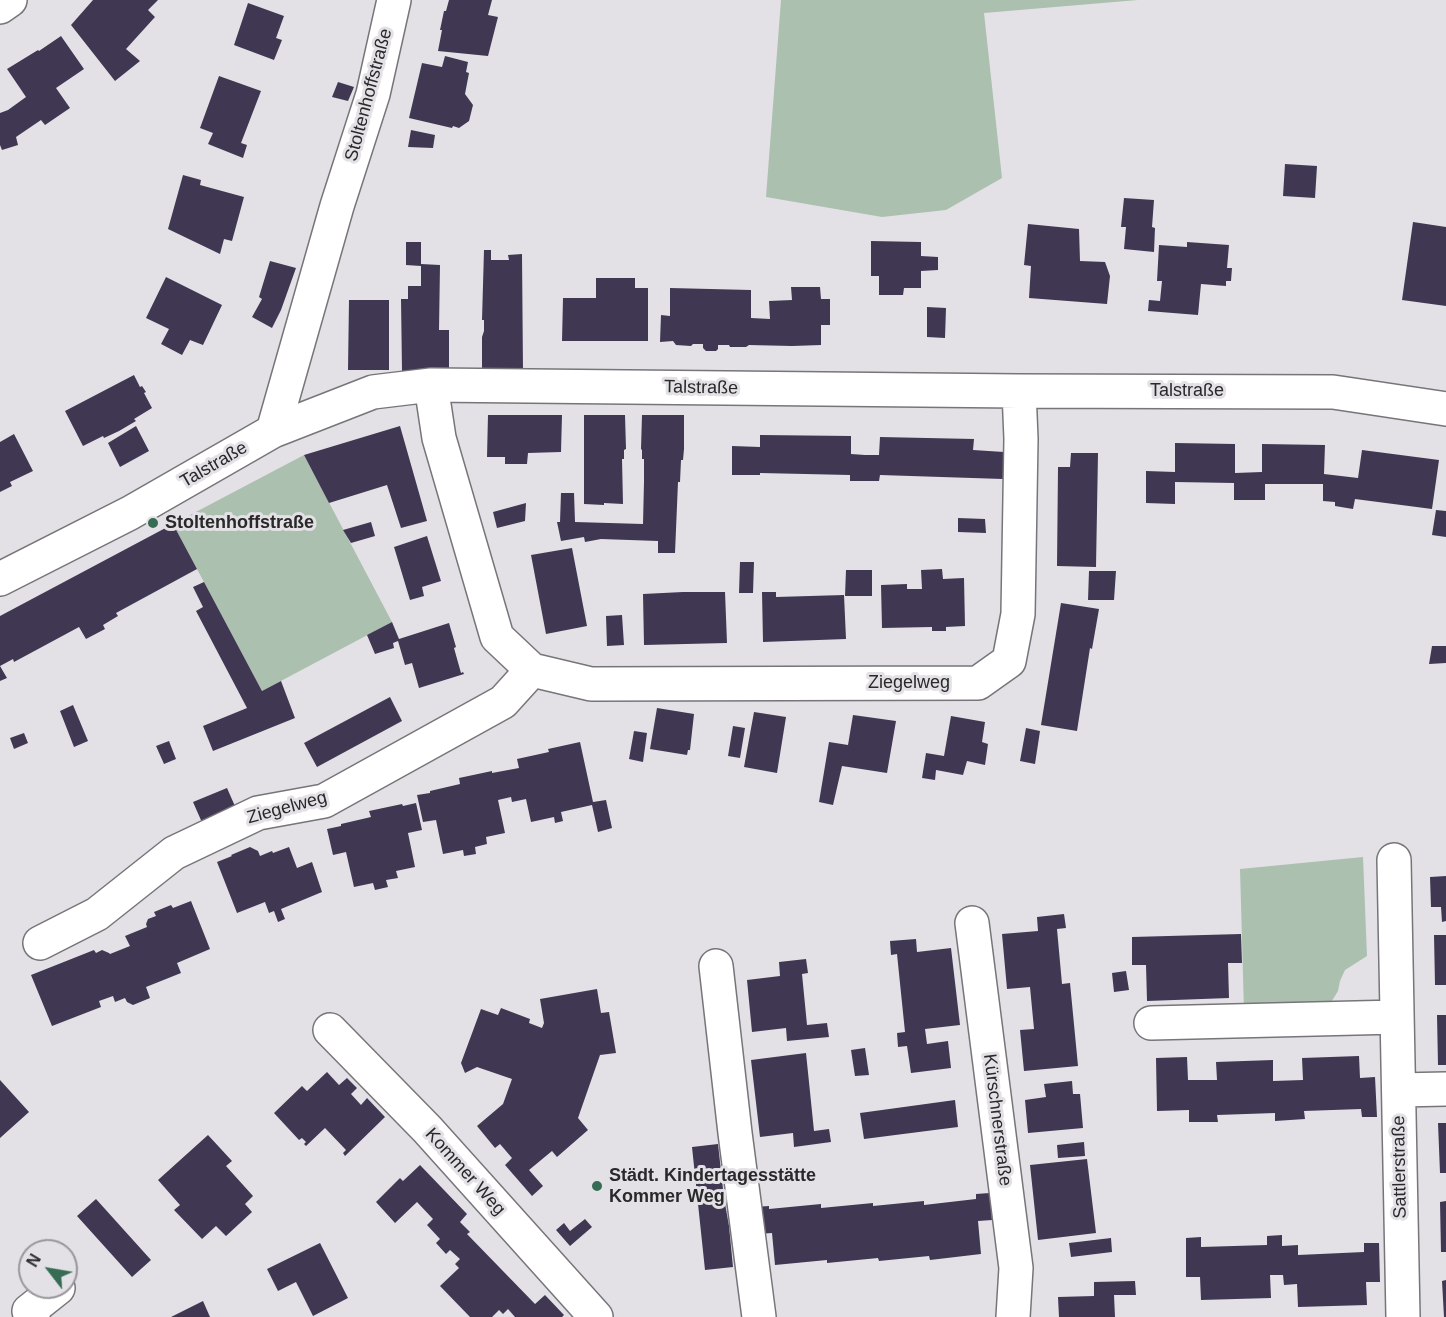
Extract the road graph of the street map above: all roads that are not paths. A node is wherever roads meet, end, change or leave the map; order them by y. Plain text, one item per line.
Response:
1 (10, 0) edge
2 (394, 0) edge
3 (0, 7) edge
4 (431, 385) junction
5 (1019, 391) junction
6 (1446, 409) edge
7 (273, 431) junction
8 (0, 579) edge
9 (532, 670) junction
10 (1394, 860) dead end
11 (972, 923) dead end
12 (40, 943) dead end
13 (716, 966) dead end
14 (1397, 1017) junction
15 (1151, 1023) dead end
16 (330, 1030) dead end
17 (1446, 1089) edge
18 (1399, 1090) junction
19 (44, 1299) edge
20 (33, 1317) edge
21 (596, 1317) edge
22 (759, 1317) edge
23 (1013, 1317) edge
24 (1403, 1317) edge

1 - 3 street
2 - 7 street, Stoltenhoffstraße
4 - 5 street, Talstraße
4 - 7 street, Talstraße
4 - 9 street, Ziegelweg
5 - 6 street, Talstraße
5 - 9 street, Ziegelweg
7 - 8 street, Talstraße
9 - 12 street, Ziegelweg
10 - 14 street, Sattlerstraße
11 - 23 street, Kürschnerstraße
13 - 22 street
14 - 15 street
14 - 18 street, Sattlerstraße
16 - 21 street, Kommer Weg
17 - 18 street
18 - 24 street, Sattlerstraße
19 - 20 street

